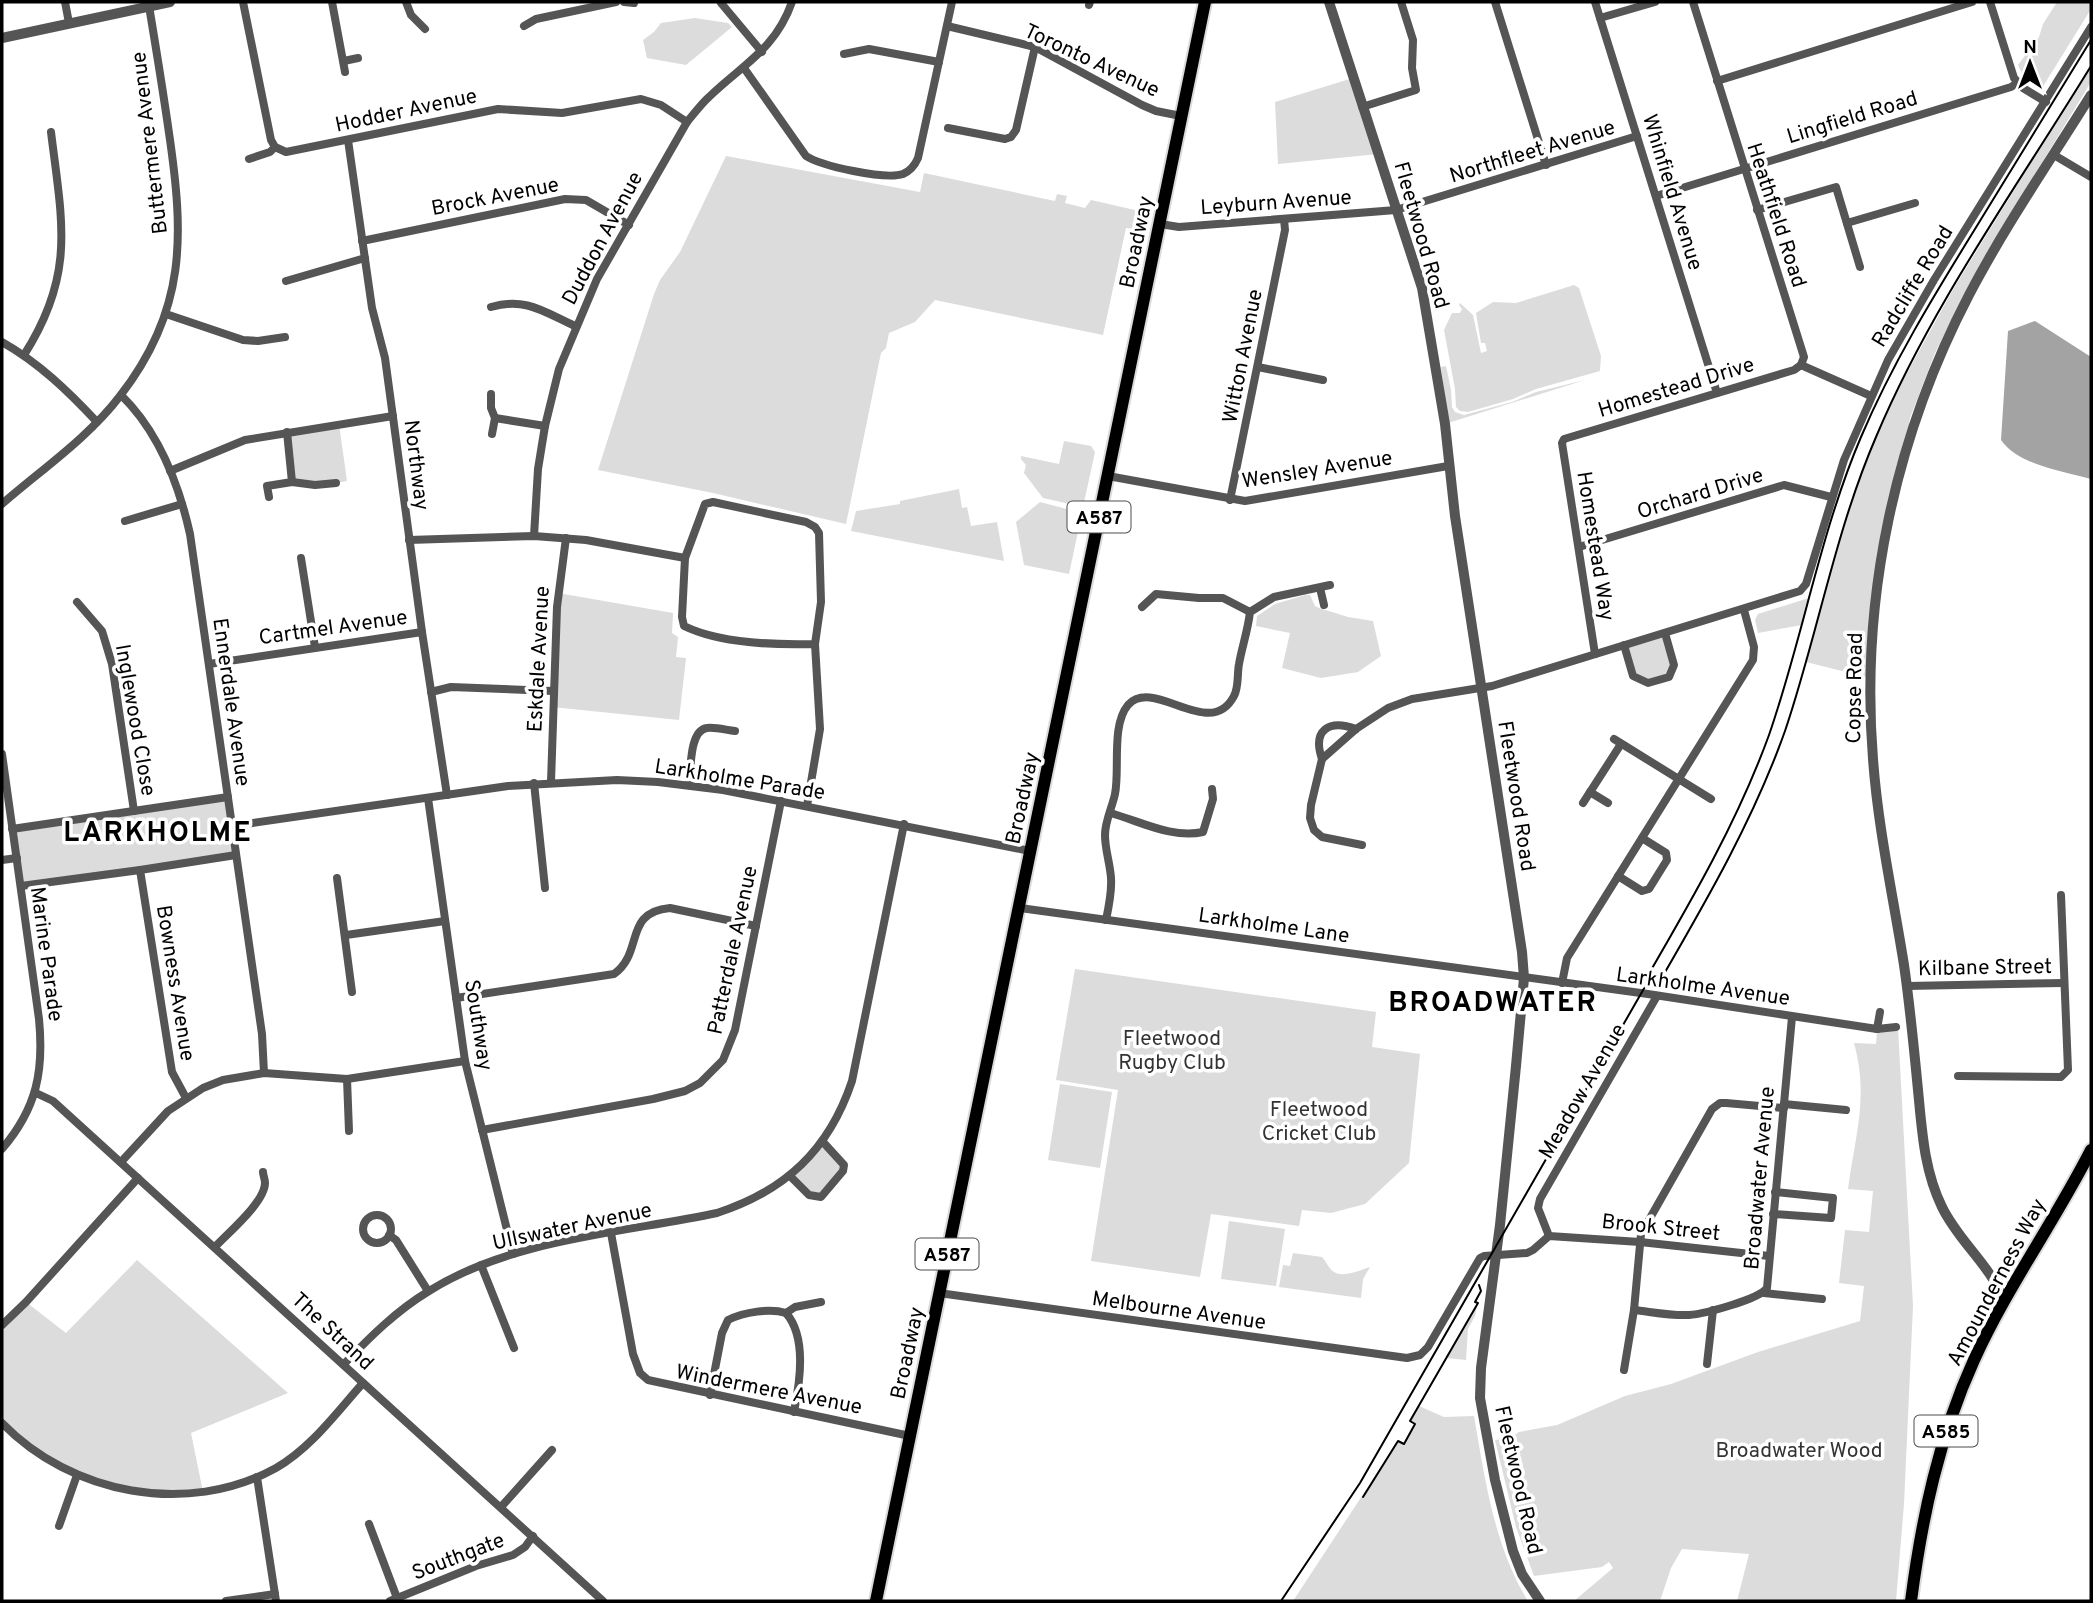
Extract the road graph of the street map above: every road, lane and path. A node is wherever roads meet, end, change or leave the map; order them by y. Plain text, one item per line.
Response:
1 (65, 2) edge
2 (170, 2) edge
3 (243, 2) edge
4 (332, 2) edge
5 (406, 2) edge
6 (616, 2) edge
7 (624, 2) edge
8 (792, 2) edge
9 (952, 2) edge
10 (1205, 2) edge
11 (1329, 2) edge
12 (1495, 2) edge
13 (1595, 2) edge
14 (1655, 2) edge
15 (1693, 2) edge
16 (1972, 2) edge
17 (1990, 2) edge
18 (634, 3) edge
19 (720, 3) edge
20 (1405, 3) edge
21 (149, 6) junction
22 (578, 6) edge
23 (1600, 18) junction
24 (69, 23) junction
25 (524, 26) dead end
26 (947, 26) junction
27 (2091, 27) edge
28 (425, 29) dead end
29 (2, 38) edge
30 (1035, 47) junction
31 (762, 52) junction
32 (844, 54) dead end
33 (358, 58) dead end
34 (344, 61) junction
35 (939, 62) junction
36 (744, 68) junction
37 (345, 72) dead end
38 (1717, 81) junction
39 (2017, 83) junction
40 (2091, 95) edge
41 (2046, 102) junction
42 (1362, 107) junction
43 (1181, 116) junction
44 (687, 122) junction
45 (948, 128) dead end
46 (51, 132) dead end
47 (1637, 136) junction
48 (348, 140) junction
49 (275, 147) junction
50 (2054, 155) junction
51 (249, 159) dead end
52 (1546, 165) junction
53 (1744, 169) junction
54 (2091, 177) edge
55 (1656, 197) junction
56 (1915, 203) dead end
57 (1757, 209) junction
58 (1396, 210) junction
59 (1284, 219) junction
60 (1847, 223) junction
61 (1160, 224) junction
62 (629, 225) junction
63 (362, 241) junction
64 (365, 258) junction
65 (1860, 267) dead end
66 (286, 281) dead end
67 (491, 307) dead end
68 (166, 314) junction
69 (575, 326) junction
70 (285, 337) dead end
71 (2, 342) edge
72 (24, 355) junction
73 (1801, 365) junction
74 (1258, 366) junction
75 (1323, 380) dead end
76 (1717, 393) junction
77 (491, 394) dead end
78 (121, 395) junction
79 (1871, 396) junction
80 (393, 416) junction
81 (495, 418) junction
82 (97, 422) junction
83 (545, 426) junction
84 (287, 432) junction
85 (492, 434) dead end
86 (1562, 443) joint
87 (1448, 466) junction
88 (170, 471) junction
89 (1108, 476) junction
90 (292, 482) junction
91 (336, 483) dead end
92 (269, 497) dead end
93 (1831, 498) junction
94 (1230, 500) junction
95 (2, 504) edge
96 (183, 504) junction
97 (125, 521) dead end
98 (534, 536) junction
99 (566, 538) junction
100 (409, 540) junction
101 (1579, 547) junction
102 (301, 558) dead end
103 (685, 558) junction
104 (1151, 584) dead end
105 (1330, 585) dead end
106 (1320, 588) junction
107 (1156, 594) junction
108 (77, 602) dead end
109 (1324, 605) dead end
110 (1142, 607) dead end
111 (1744, 610) junction
112 (1250, 612) junction
113 (422, 632) junction
114 (1665, 633) junction
115 (815, 645) junction
116 (1624, 645) junction
117 (315, 647) junction
118 (1595, 654) junction
119 (209, 664) junction
120 (1481, 688) junction
121 (553, 691) junction
122 (431, 692) junction
123 (1356, 729) junction
124 (735, 731) dead end
125 (2, 754) edge
126 (1322, 759) junction
127 (1678, 780) junction
128 (551, 782) junction
129 (534, 783) junction
130 (690, 785) junction
131 (1212, 789) dead end
132 (1590, 792) junction
133 (447, 795) junction
134 (228, 797) junction
135 (428, 798) junction
136 (1711, 799) dead end
137 (781, 801) junction
138 (1583, 803) dead end
139 (1608, 803) dead end
140 (807, 806) junction
141 (134, 811) junction
142 (1110, 813) junction
143 (904, 824) junction
144 (232, 826) junction
145 (12, 829) junction
146 (1642, 838) junction
147 (1362, 845) dead end
148 (1030, 851) junction
149 (236, 855) junction
150 (17, 858) junction
151 (2, 860) edge
152 (140, 870) junction
153 (1618, 876) junction
154 (337, 878) dead end
155 (21, 886) junction
156 (545, 888) dead end
157 (2061, 895) dead end
158 (1020, 908) junction
159 (1106, 920) junction
160 (445, 921) junction
161 (756, 926) junction
162 (346, 935) junction
163 (1524, 978) junction
164 (1562, 983) junction
165 (2064, 983) junction
166 (1907, 986) junction
167 (352, 992) dead end
168 (1657, 996) junction
169 (456, 998) junction
170 (1880, 1012) dead end
171 (1792, 1017) junction
172 (1896, 1027) dead end
173 (1877, 1029) junction
174 (465, 1061) junction
175 (264, 1073) junction
176 (1958, 1076) dead end
177 (347, 1079) junction
178 (36, 1093) junction
179 (186, 1098) junction
180 (1784, 1106) junction
181 (1846, 1110) dead end
182 (482, 1130) junction
183 (349, 1131) dead end
184 (823, 1142) junction
185 (2, 1149) edge
186 (2091, 1150) edge
187 (121, 1162) junction
188 (263, 1172) dead end
189 (790, 1176) junction
190 (138, 1178) junction
191 (1775, 1192) junction
192 (1773, 1214) junction
193 (611, 1233) junction
194 (389, 1235) dead end
195 (1549, 1236) junction
196 (1640, 1242) junction
197 (215, 1247) junction
198 (513, 1254) junction
199 (1496, 1255) junction
200 (1769, 1256) junction
201 (481, 1265) junction
202 (428, 1291) junction
203 (939, 1293) junction
204 (1763, 1293) junction
205 (1822, 1299) dead end
206 (821, 1302) dead end
207 (2001, 1307) junction
208 (1634, 1310) junction
209 (1713, 1310) junction
210 (786, 1313) junction
211 (2, 1325) edge
212 (514, 1348) dead end
213 (344, 1364) junction
214 (1707, 1364) dead end
215 (1624, 1370) dead end
216 (363, 1383) junction
217 (710, 1395) junction
218 (794, 1412) junction
219 (2, 1423) edge
220 (910, 1436) junction
221 (552, 1450) dead end
222 (77, 1475) junction
223 (257, 1477) junction
224 (501, 1507) junction
225 (369, 1524) dead end
226 (59, 1526) dead end
227 (533, 1536) junction
228 (276, 1598) edge
229 (394, 1600) edge
230 (226, 1601) edge
231 (603, 1601) edge
232 (876, 1601) edge
233 (1540, 1601) edge
234 (1911, 1601) edge

1 - 24 street
2 - 21 street
3 - 49 street
4 - 34 street
5 - 28 street
6 - 22 street
7 - 18 street
8 - 31 street, Duddon Avenue
9 - 26 street
10 - 43 main road, Broadway / A587
11 - 42 street, Fleetwood Road
12 - 52 street
13 - 23 street, Whinfield Avenue
14 - 23 street
15 - 38 street, Heathfield Road
16 - 38 street
17 - 39 street
19 - 31 street
20 - 42 street
21 - 24 street
21 - 68 street, Buttermere Avenue
22 - 25 street
23 - 47 street, Whinfield Avenue
24 - 29 street
26 - 30 street, Toronto Avenue
26 - 35 street
27 - 41 street, Radcliffe Road
30 - 43 street, Toronto Avenue
30 - 45 street
31 - 36 street, Duddon Avenue
32 - 35 street
33 - 34 street
34 - 37 street
35 - 36 street
36 - 44 street, Duddon Avenue
38 - 53 street, Heathfield Road
39 - 41 street
39 - 53 street, Lingfield Road
40 - 50 street, Copse Road
41 - 79 street, Radcliffe Road
42 - 58 street, Fleetwood Road
43 - 61 main road, Broadway / A587
44 - 48 street, Hodder Avenue
44 - 62 street, Duddon Avenue
46 - 72 street
47 - 52 street, Northfleet Avenue
47 - 55 street, Whinfield Avenue
48 - 49 street, Hodder Avenue
48 - 63 street, Northway
49 - 51 street
50 - 54 street
50 - 166 street, Copse Road
52 - 58 street, Northfleet Avenue
53 - 55 street, Lingfield Road
53 - 57 street, Heathfield Road
55 - 76 street, Whinfield Avenue
56 - 60 street
57 - 60 street
57 - 73 street, Heathfield Road
58 - 59 street, Leyburn Avenue
58 - 87 street, Fleetwood Road
59 - 61 street, Leyburn Avenue
59 - 74 street, Witton Avenue
60 - 65 street
61 - 89 main road, Broadway / A587
62 - 63 street, Brock Avenue
62 - 69 street, Duddon Avenue
63 - 64 street, Northway
64 - 66 street
64 - 80 street, Northway
67 - 69 street
68 - 70 street
68 - 78 street, Buttermere Avenue
69 - 83 street, Duddon Avenue
71 - 72 street
72 - 82 street
73 - 76 street, Homestead Drive
73 - 79 street
74 - 75 street
74 - 94 street, Witton Avenue
76 - 86 street, Homestead Drive
77 - 81 street
78 - 82 street, Buttermere Avenue
78 - 88 street, Ennerdale Avenue
79 - 93 street, Radcliffe Road
80 - 84 street
80 - 100 street, Northway
81 - 83 street
81 - 85 street
82 - 95 street, Buttermere Avenue
83 - 98 street, Duddon Avenue
84 - 88 street
84 - 90 street
86 - 101 street, Homestead Way
87 - 94 street, Wensley Avenue
87 - 120 street, Fleetwood Road
88 - 96 street, Ennerdale Avenue
89 - 94 street, Wensley Avenue
89 - 148 main road, Broadway / A587
90 - 91 street
90 - 92 street
93 - 101 street, Orchard Drive
93 - 111 street, Radcliffe Road
96 - 97 street
96 - 119 street, Ennerdale Avenue
98 - 99 street
98 - 100 street
99 - 103 street
99 - 121 street, Eskdale Avenue
100 - 113 street, Northway
101 - 118 street, Homestead Way
102 - 117 street
103 - 115 street
103 - 115 street
104 - 107 street
105 - 106 street
106 - 109 street
106 - 112 street
107 - 110 street
107 - 112 street
108 - 141 street, Inglewood Close
111 - 114 street
111 - 127 street
112 - 142 street
113 - 117 street, Cartmel Avenue
113 - 122 street, Northway
114 - 116 street
114 - 116 street
115 - 140 street
116 - 118 street
117 - 119 street, Cartmel Avenue
118 - 120 street
119 - 134 street, Ennerdale Avenue
120 - 123 street
120 - 163 street, Fleetwood Road
121 - 122 street
121 - 128 street, Eskdale Avenue
122 - 133 street, Northway
123 - 126 street
123 - 126 street
124 - 130 street
125 - 145 street, Marine Parade
126 - 147 street
127 - 132 street
127 - 136 street
127 - 146 street
128 - 129 street, Larkholme Parade
128 - 130 street, Larkholme Parade
129 - 133 street, Larkholme Parade
129 - 156 street
130 - 137 street, Larkholme Parade
131 - 142 street
132 - 138 street
132 - 139 street
133 - 135 street, Larkholme Parade
134 - 141 street
134 - 144 street, Ennerdale Avenue
135 - 144 street, Larkholme Parade
135 - 160 street, Southway
137 - 140 street, Larkholme Parade
137 - 161 street, Patterdale Avenue
140 - 143 street, Larkholme Parade
141 - 145 street
142 - 159 street
143 - 148 street, Larkholme Parade
143 - 184 street, Ullswater Avenue
144 - 149 street, Ennerdale Avenue
145 - 150 street, Marine Parade
146 - 153 street
146 - 153 street
148 - 158 main road, Broadway / A587
149 - 152 street
149 - 175 street, Ennerdale Avenue
150 - 151 street
150 - 155 street, Marine Parade
152 - 155 street
152 - 179 street, Bowness Avenue
153 - 164 street
154 - 162 street
155 - 178 street, Marine Parade
157 - 165 street, Kilbane Street
158 - 159 street, Larkholme Lane
158 - 203 main road, Broadway / A587
159 - 163 street, Larkholme Lane
160 - 162 street
160 - 169 street, Southway
161 - 169 street
161 - 182 street, Patterdale Avenue
162 - 167 street
163 - 164 street, Larkholme Avenue
163 - 199 street, Fleetwood Road
164 - 168 street, Larkholme Avenue
165 - 166 street, Kilbane Street
165 - 176 street, Kilbane Street
166 - 207 street, Copse Road
168 - 171 street, Larkholme Avenue
168 - 195 street, Meadow Avenue
169 - 174 street, Southway
170 - 173 street
171 - 173 street, Larkholme Avenue
171 - 180 street, Broadwater Avenue
172 - 173 street, Larkholme Avenue
174 - 177 street
174 - 182 street, Southway
175 - 177 street
175 - 179 street
177 - 183 street
178 - 185 street, Marine Parade
178 - 187 street, The Strand
179 - 187 street
180 - 181 street
180 - 191 street, Broadwater Avenue
180 - 196 street
182 - 198 street, Southway
184 - 189 street, Ullswater Avenue
184 - 189 street
186 - 207 main road, Amounderness Way / A585
187 - 190 street, The Strand
188 - 197 street
189 - 193 street, Ullswater Avenue
190 - 197 street, The Strand
190 - 211 street
191 - 192 street, Broadwater Avenue
191 - 192 street
192 - 200 street, Broadwater Avenue
193 - 198 street, Ullswater Avenue
193 - 217 street, Windermere Avenue
194 - 202 street
195 - 196 street, Brook Street
195 - 199 street
196 - 200 street, Brook Street
196 - 208 street
197 - 213 street, The Strand
198 - 201 street, Ullswater Avenue
199 - 203 street, Melbourne Avenue
199 - 233 street, Fleetwood Road
200 - 204 street, Broadwater Avenue
201 - 202 street, Ullswater Avenue
201 - 212 street
202 - 213 street, Ullswater Avenue
203 - 220 main road, Broadway / A587
204 - 205 street
204 - 209 street, Broadwater Avenue
206 - 210 street
207 - 234 main road, Amounderness Way / A585
208 - 209 street, Broadwater Avenue
208 - 215 street
209 - 214 street
210 - 217 street
210 - 218 street
213 - 216 street, The Strand
216 - 223 street
216 - 224 street, The Strand
217 - 218 street, Windermere Avenue
218 - 220 street, Windermere Avenue
219 - 222 street
220 - 232 main road, Broadway / A587
221 - 224 street
222 - 223 street
222 - 226 street
223 - 228 street
224 - 227 street, The Strand
225 - 229 street
227 - 229 street, Southgate
227 - 231 street, The Strand
228 - 230 street

